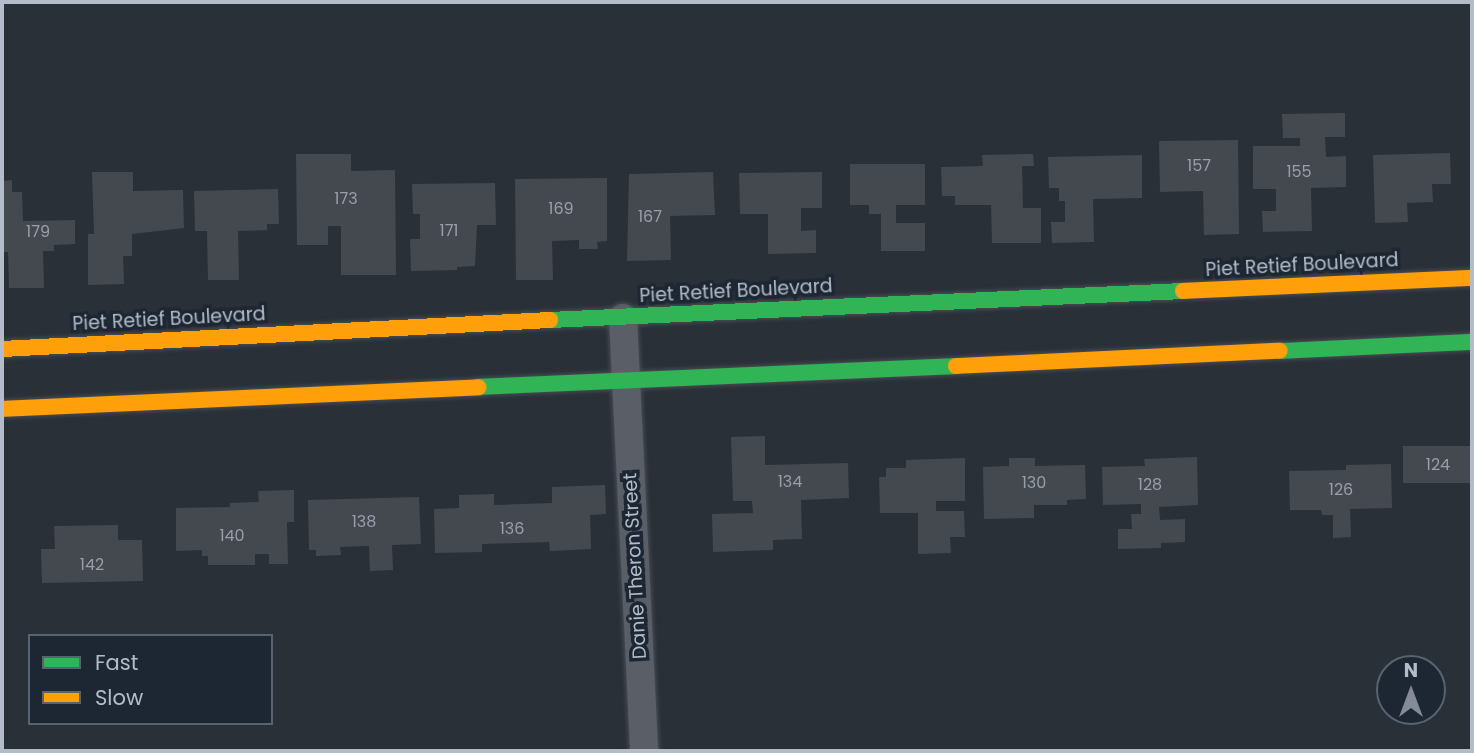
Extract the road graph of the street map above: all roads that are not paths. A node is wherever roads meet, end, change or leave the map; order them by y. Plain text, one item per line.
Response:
1 (1472, 278) edge
2 (623, 318) junction
3 (1472, 342) edge
4 (2, 349) edge
5 (625, 382) junction
6 (2, 409) edge
7 (644, 751) edge

1 - 2 street, Piet Retief Boulevard
2 - 4 street, Piet Retief Boulevard
2 - 5 street, Danie Theron Street
3 - 5 street
5 - 6 street
5 - 7 street, Danie Theron Street

